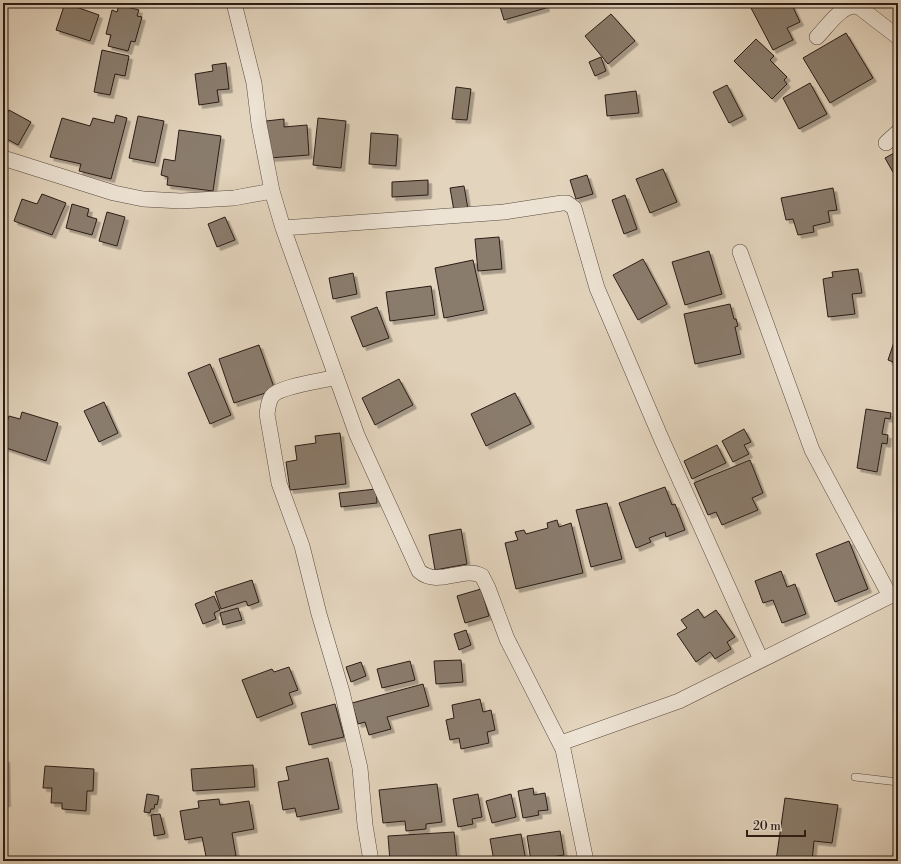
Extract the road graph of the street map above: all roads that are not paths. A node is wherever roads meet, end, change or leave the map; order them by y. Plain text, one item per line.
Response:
1 (234, 3) edge
2 (817, 37) dead end
3 (898, 37) edge
4 (898, 132) edge
5 (886, 143) dead end
6 (3, 158) edge
7 (272, 191) junction
8 (283, 228) junction
9 (740, 252) dead end
10 (336, 377) junction
11 (894, 594) edge
12 (761, 660) junction
13 (561, 743) junction
14 (855, 778) dead end
15 (898, 782) edge
16 (371, 861) edge
17 (586, 861) edge

1 - 7 street
2 - 3 street
4 - 5 street
6 - 7 street
7 - 8 street
8 - 10 street
8 - 12 street
9 - 11 street
10 - 13 street
10 - 16 street
11 - 12 street
12 - 13 street
13 - 17 street
14 - 15 lane

